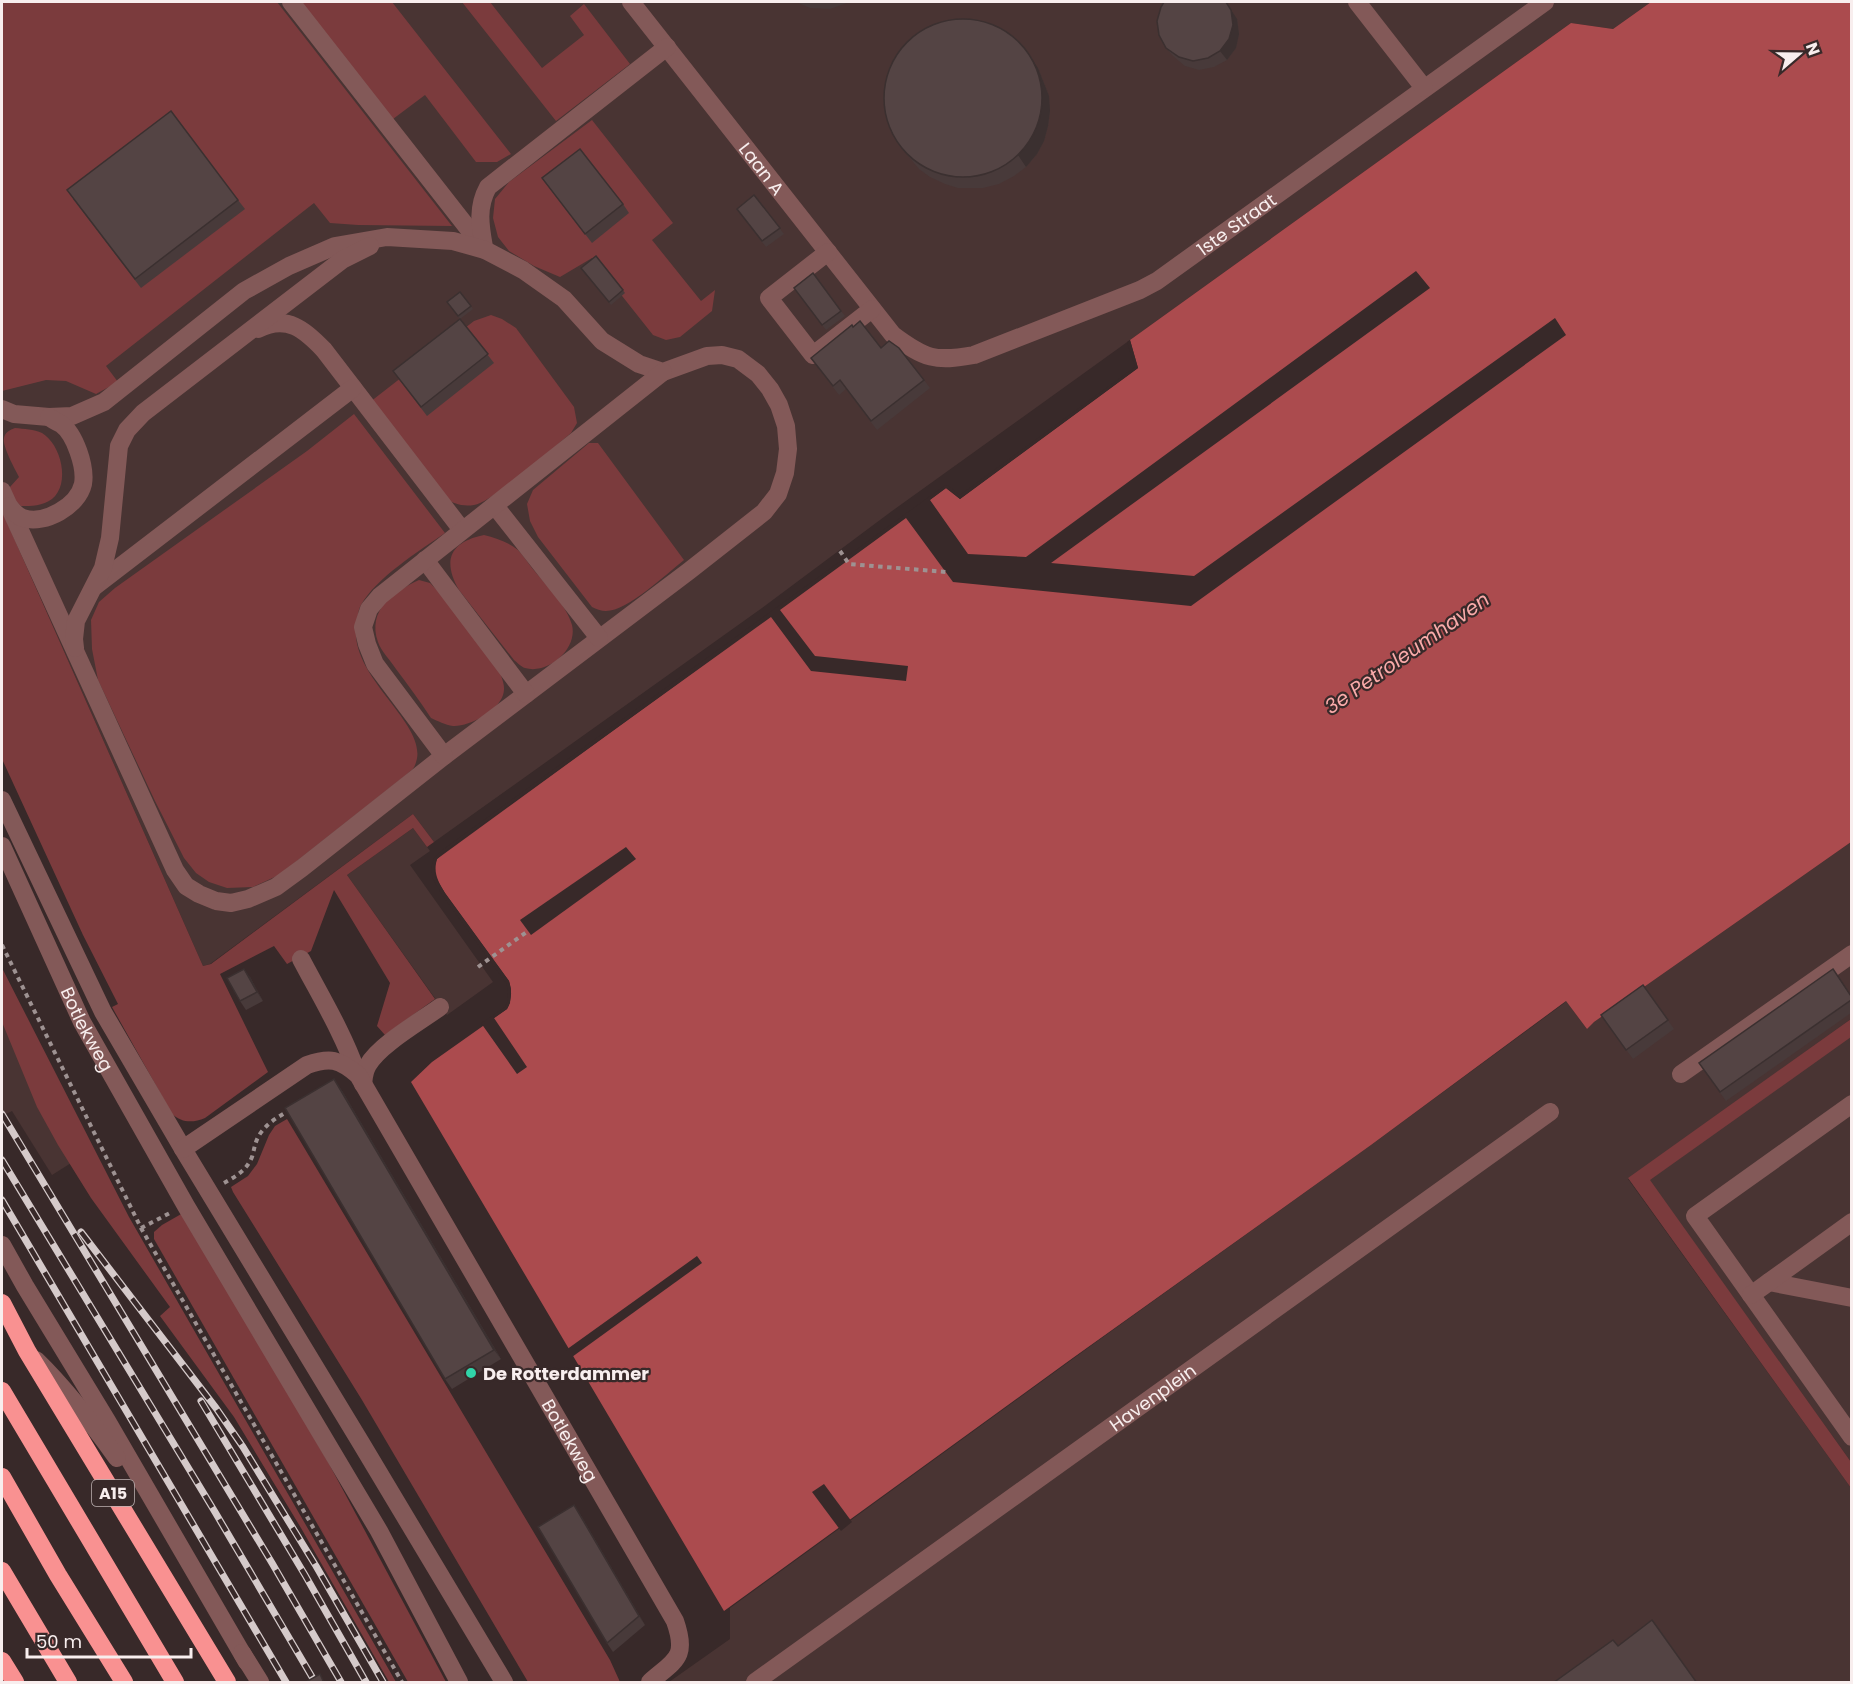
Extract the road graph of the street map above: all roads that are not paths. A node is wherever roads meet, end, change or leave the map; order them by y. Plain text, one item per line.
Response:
1 (291, 2) edge
2 (632, 2) edge
3 (1357, 2) edge
4 (1545, 2) edge
5 (667, 47) junction
6 (1425, 88) junction
7 (387, 237) junction
8 (485, 250) junction
9 (828, 252) junction
10 (872, 309) junction
11 (893, 335) joint
12 (242, 336) junction
13 (663, 372) junction
14 (353, 388) junction
15 (2, 409) edge
16 (49, 417) junction
17 (5, 498) edge
18 (495, 506) junction
19 (462, 530) junction
20 (425, 560) junction
21 (91, 589) junction
22 (599, 638) junction
23 (75, 655) junction
24 (526, 693) junction
25 (444, 756) junction
26 (2, 801) edge
27 (2, 846) edge
28 (1851, 954) edge
29 (301, 959) dead end
30 (440, 1007) dead end
31 (1681, 1074) dead end
32 (361, 1080) junction
33 (1851, 1104) edge
34 (1550, 1112) dead end
35 (183, 1149) junction
36 (1851, 1222) edge
37 (2, 1245) edge
38 (1769, 1282) junction
39 (1751, 1295) junction
40 (1851, 1298) edge
41 (2, 1303) edge
42 (27, 1351) junction
43 (2, 1391) edge
44 (1850, 1431) edge
45 (2, 1477) edge
46 (2, 1571) edge
47 (138, 1622) junction
48 (2, 1661) edge
49 (248, 1662) junction
50 (15, 1683) edge
51 (68, 1683) edge
52 (124, 1683) edge
53 (175, 1683) edge
54 (184, 1683) edge
55 (226, 1683) edge
56 (260, 1683) edge
57 (459, 1683) edge
58 (504, 1683) edge
59 (650, 1683) edge
60 (755, 1683) edge

1 - 8 street
2 - 5 street, Laan A
3 - 6 street
4 - 6 street, 1ste Straat
5 - 8 street
5 - 9 street, Laan A
6 - 11 street, 1ste Straat
7 - 8 street
7 - 12 street
7 - 16 street
8 - 13 street
9 - 10 street, Laan A
9 - 10 street
10 - 11 street, Laan A
12 - 14 street
12 - 21 street
13 - 18 street
13 - 22 street
14 - 19 street
14 - 21 street
15 - 16 street
16 - 17 street
17 - 23 street
18 - 19 street
18 - 22 street
19 - 20 street
20 - 24 street
20 - 25 street
21 - 23 street
22 - 24 street
23 - 25 street
24 - 25 street
26 - 35 street, Botlekweg
27 - 57 street, Botlekweg
28 - 31 street
29 - 32 street, Botlekweg
30 - 32 street
32 - 35 street
32 - 59 street, Botlekweg
33 - 39 street
34 - 60 street, Havenplein
35 - 58 street, Botlekweg
36 - 38 street
37 - 49 street
38 - 39 street
38 - 40 street
39 - 44 street
41 - 42 highway, A15
42 - 49 street
42 - 55 highway, A15
43 - 47 highway, A15
45 - 52 highway
46 - 51 highway
47 - 53 highway, A15
47 - 54 highway, A15
48 - 50 highway
49 - 56 street

